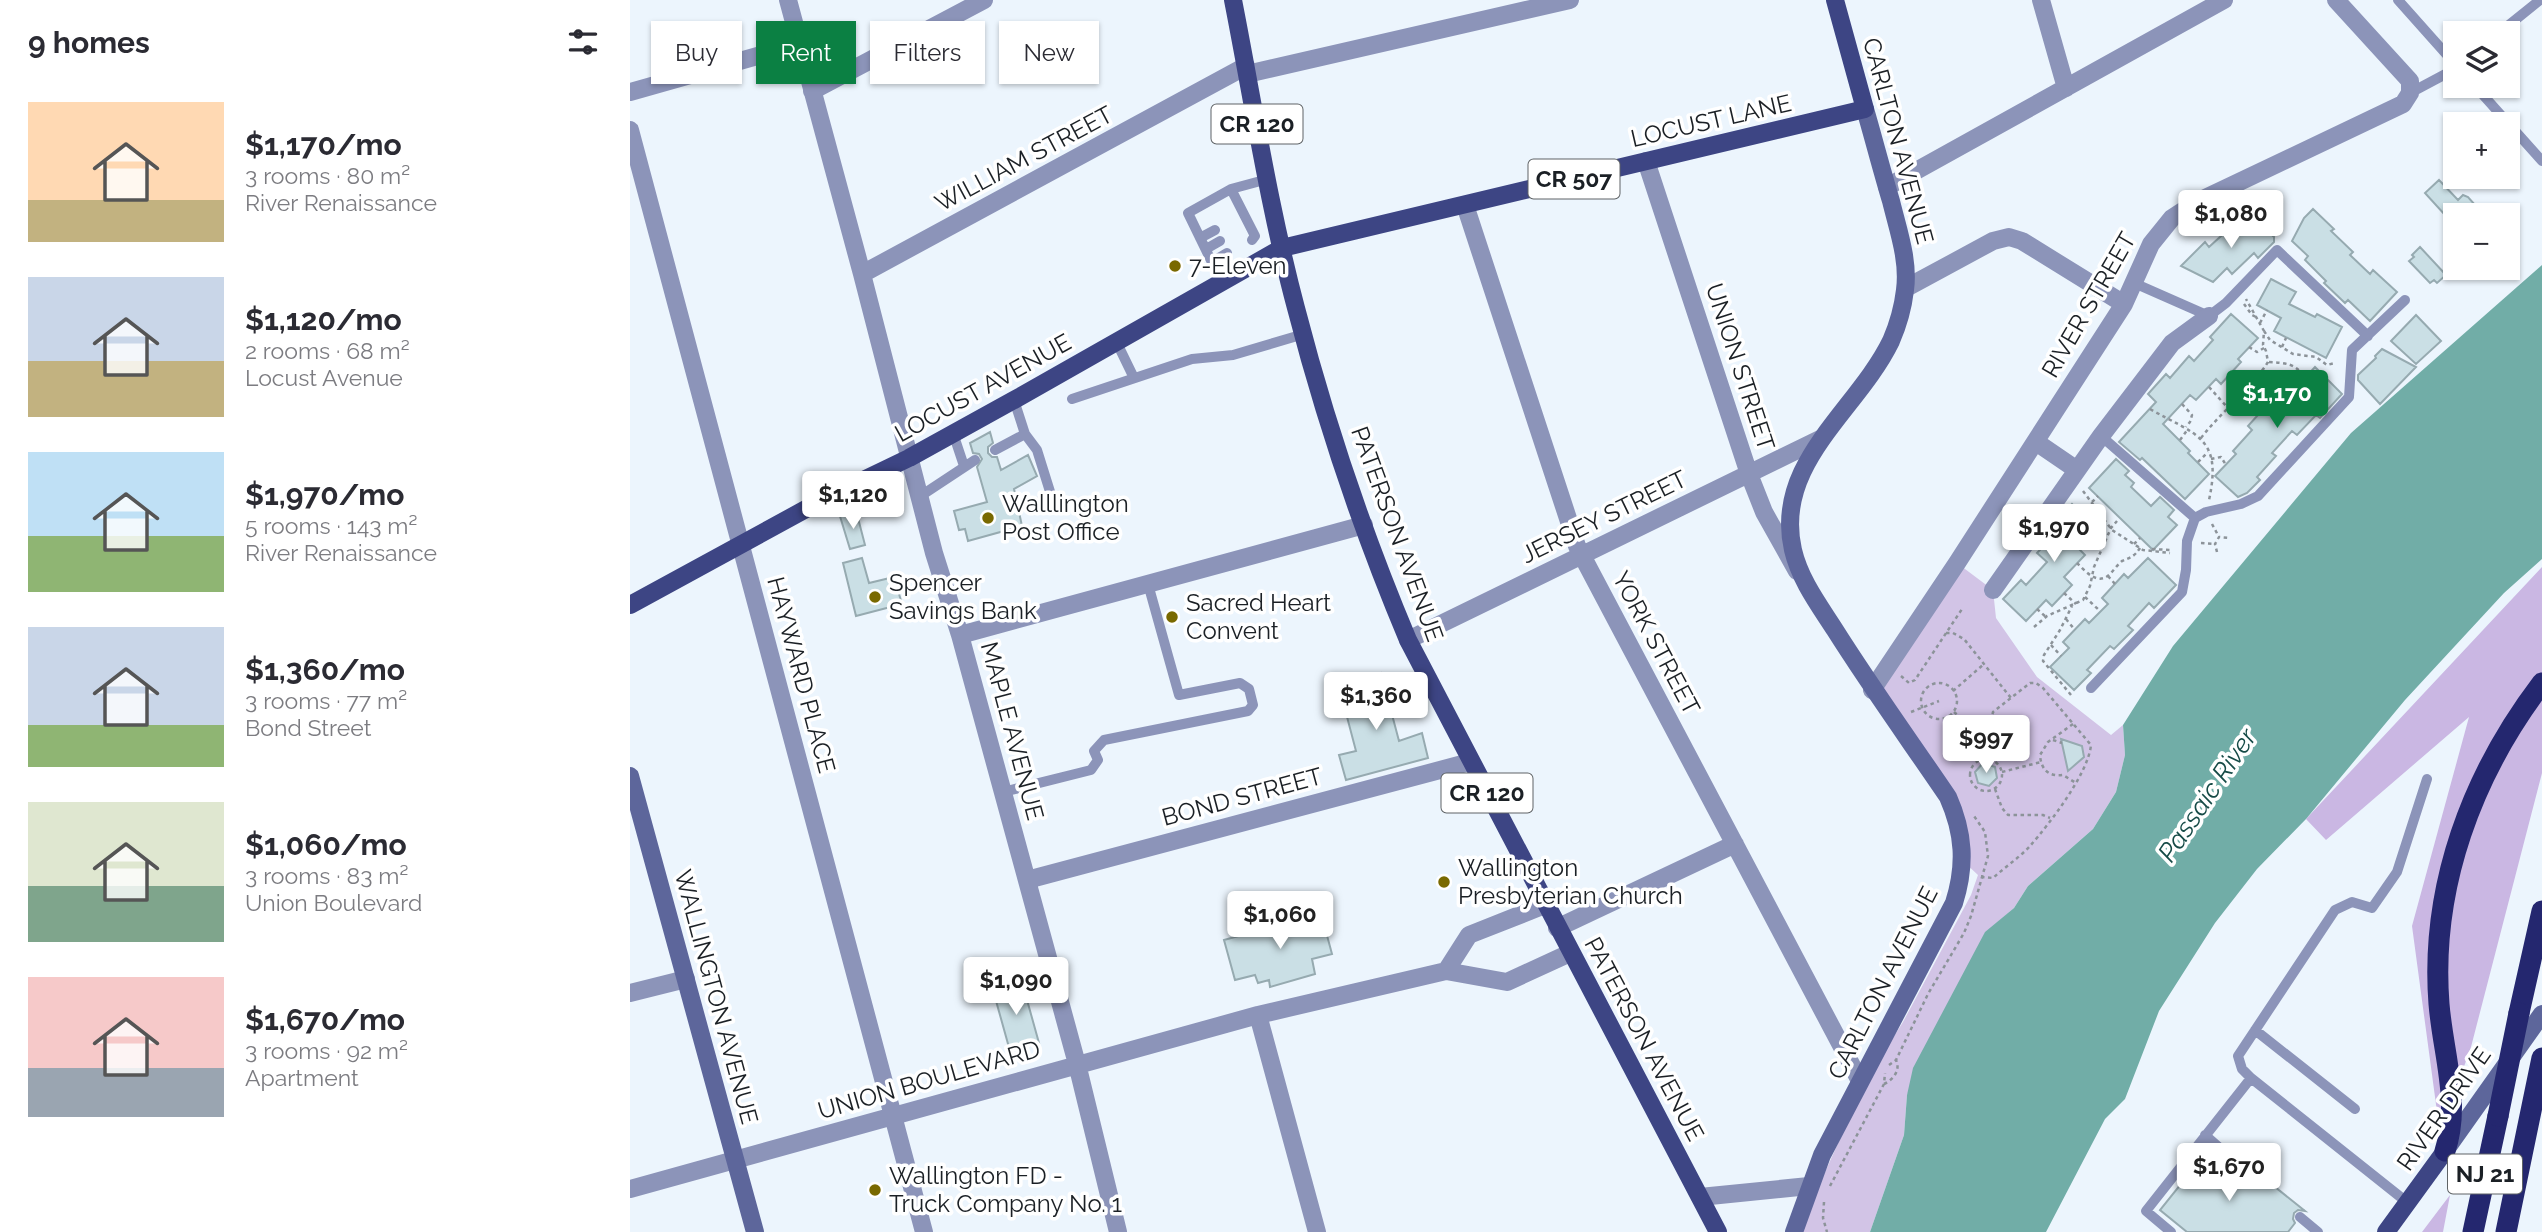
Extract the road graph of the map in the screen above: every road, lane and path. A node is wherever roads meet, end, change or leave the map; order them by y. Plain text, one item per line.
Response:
1 (788, 0) edge
2 (984, 0) edge
3 (1233, 0) edge
4 (1570, 0) edge
5 (1835, 0) edge
6 (2042, 0) edge
7 (2224, 0) edge
8 (2336, 0) edge
9 (2398, 0) edge
10 (2540, 0) edge
11 (794, 21) edge
12 (2514, 21) edge
13 (2443, 52) edge
14 (756, 56) edge
15 (1247, 70) junction
16 (2443, 72) edge
17 (810, 84) edge
18 (2410, 87) junction
19 (2066, 88) junction
20 (812, 90) junction
21 (630, 92) edge
22 (2485, 98) edge
23 (1865, 109) junction
24 (630, 130) edge
25 (2542, 161) edge
26 (1646, 162) junction
27 (1268, 179) junction
28 (1887, 187) junction
29 (1231, 190) junction
30 (1465, 205) junction
31 (1215, 230) dead end
32 (1200, 238) junction
33 (1252, 240) dead end
34 (1220, 241) dead end
35 (1282, 248) junction
36 (1206, 249) junction
37 (1227, 253) dead end
38 (1212, 262) junction
39 (862, 274) junction
40 (1222, 283) junction
41 (2134, 283) junction
42 (1906, 288) junction
43 (2246, 299) dead end
44 (2405, 300) dead end
45 (2124, 304) junction
46 (2267, 310) dead end
47 (2209, 316) junction
48 (2260, 323) junction
49 (2264, 331) junction
50 (1304, 334) junction
51 (2368, 336) junction
52 (2286, 338) dead end
53 (1117, 343) junction
54 (2282, 347) junction
55 (2249, 348) dead end
56 (2264, 348) junction
57 (2302, 357) junction
58 (2268, 362) junction
59 (2334, 363) dead end
60 (2294, 366) junction
61 (2263, 369) junction
62 (2232, 372) dead end
63 (1134, 378) junction
64 (2305, 378) dead end
65 (2253, 381) junction
66 (2209, 387) dead end
67 (2244, 391) junction
68 (2283, 394) dead end
69 (1072, 398) dead end
70 (1014, 400) junction
71 (2182, 404) dead end
72 (2228, 407) junction
73 (2150, 409) dead end
74 (2259, 414) dead end
75 (2187, 428) junction
76 (953, 433) junction
77 (1025, 434) junction
78 (2101, 436) junction
79 (1822, 438) junction
80 (2201, 438) junction
81 (2180, 440) dead end
82 (2035, 442) junction
83 (995, 450) dead end
84 (2208, 451) junction
85 (909, 458) junction
86 (2211, 459) junction
87 (975, 460) dead end
88 (2198, 462) dead end
89 (2226, 465) dead end
90 (964, 466) junction
91 (2077, 470) junction
92 (1749, 474) junction
93 (2083, 491) dead end
94 (2098, 496) dead end
95 (919, 497) junction
96 (2209, 500) dead end
97 (2092, 502) junction
98 (1033, 503) dead end
99 (2195, 518) junction
100 (2117, 521) dead end
101 (1364, 525) junction
102 (2111, 528) junction
103 (2092, 538) dead end
104 (2140, 538) dead end
105 (2230, 538) dead end
106 (740, 544) junction
107 (2134, 544) junction
108 (2104, 547) junction
109 (2140, 548) junction
110 (2146, 550) junction
111 (2217, 552) dead end
112 (1582, 555) junction
113 (2077, 563) dead end
114 (2108, 576) junction
115 (2092, 577) junction
116 (1804, 581) junction
117 (1149, 584) junction
118 (2115, 584) dead end
119 (1993, 590) dead end
120 (2064, 593) dead end
121 (2085, 597) junction
122 (630, 605) edge
123 (2074, 605) junction
124 (1962, 609) dead end
125 (2037, 609) dead end
126 (2101, 611) dead end
127 (2046, 617) junction
128 (2066, 619) junction
129 (2034, 627) dead end
130 (2075, 629) dead end
131 (1946, 633) junction
132 (960, 635) junction
133 (1408, 640) junction
134 (2050, 645) junction
135 (2061, 656) dead end
136 (1984, 664) junction
137 (1896, 682) dead end
138 (2542, 683) edge
139 (2091, 688) dead end
140 (1872, 690) junction
141 (1953, 691) junction
142 (2071, 695) dead end
143 (2011, 699) junction
144 (1939, 701) dead end
145 (1922, 708) junction
146 (1953, 711) junction
147 (1905, 715) dead end
148 (2074, 723) junction
149 (1988, 729) junction
150 (2053, 740) junction
151 (2062, 743) dead end
152 (1981, 760) junction
153 (1470, 762) junction
154 (2041, 762) junction
155 (2064, 769) dead end
156 (2002, 772) junction
157 (630, 776) edge
158 (2064, 776) junction
159 (2427, 779) dead end
160 (1971, 782) junction
161 (2076, 783) junction
162 (1963, 785) dead end
163 (1995, 789) junction
164 (1003, 792) junction
165 (1970, 810) dead end
166 (635, 812) edge
167 (2050, 818) junction
168 (1735, 844) junction
169 (1981, 877) junction
170 (1027, 880) junction
171 (1545, 905) junction
172 (2542, 911) edge
173 (1557, 928) junction
174 (1570, 953) junction
175 (1446, 971) junction
176 (686, 979) junction
177 (630, 993) edge
178 (2542, 1014) edge
179 (1258, 1015) junction
180 (2255, 1030) junction
181 (2542, 1058) edge
182 (1896, 1060) junction
183 (1077, 1064) junction
184 (2251, 1078) junction
185 (1860, 1081) junction
186 (1884, 1084) junction
187 (2355, 1110) dead end
188 (893, 1115) junction
189 (2205, 1135) junction
190 (2445, 1151) junction
191 (735, 1159) junction
192 (2248, 1173) dead end
193 (1809, 1186) junction
194 (1829, 1188) dead end
195 (630, 1189) edge
196 (1700, 1197) junction
197 (1824, 1197) dead end
198 (2408, 1203) junction
199 (2300, 1217) dead end
200 (755, 1232) edge
201 (925, 1232) edge
202 (1118, 1232) edge
203 (1317, 1232) edge
204 (1718, 1232) edge
205 (1794, 1232) edge
206 (1827, 1232) edge
207 (2171, 1232) edge
208 (2318, 1232) edge
209 (2386, 1232) edge
210 (2473, 1232) edge
211 (2506, 1232) edge

1 - 11 street, MAPLE AVENUE
2 - 20 street
3 - 15 main road, PATERSON AVENUE / CR 120
4 - 15 street, WILLIAM STREET
5 - 23 main road, CARLTON AVENUE
6 - 19 street
7 - 19 street
8 - 18 street
9 - 13 lane
10 - 12 lane
14 - 21 street
15 - 27 main road, PATERSON AVENUE / CR 120
15 - 39 street, WILLIAM STREET
16 - 18 lane
17 - 20 street, MAPLE AVENUE
18 - 41 street, RIVER STREET
19 - 28 street
20 - 39 street, MAPLE AVENUE
22 - 25 lane
23 - 26 main road, LOCUST LANE / CR 507
23 - 28 street, CARLTON AVENUE
24 - 106 street, HAYWARD PLACE
26 - 30 main road, LOCUST LANE / CR 507
26 - 92 street, UNION STREET
27 - 29 lane
27 - 35 main road, PATERSON AVENUE / CR 120
28 - 42 street, CARLTON AVENUE
29 - 32 lane
29 - 33 lane
30 - 35 main road, LOCUST LANE / CR 507
30 - 112 street, YORK STREET
31 - 32 lane
32 - 36 lane
34 - 36 lane
35 - 40 main road, LOCUST AVENUE / CR 507
35 - 50 main road, PATERSON AVENUE / CR 120
36 - 38 lane
37 - 38 lane
38 - 40 lane
39 - 85 street, MAPLE AVENUE
40 - 53 main road, LOCUST AVENUE / CR 507
41 - 45 street, RIVER STREET
41 - 47 lane
42 - 45 street
42 - 79 street, CARLTON AVENUE
43 - 48 path
44 - 51 lane
45 - 82 street, RIVER STREET
46 - 48 path
47 - 51 lane
47 - 78 street
48 - 49 path
49 - 54 path
49 - 56 path
50 - 63 lane
50 - 101 main road, PATERSON AVENUE / CR 120
51 - 99 lane
52 - 54 path
53 - 63 lane
53 - 70 main road, LOCUST AVENUE / CR 507
54 - 57 path
55 - 56 path
56 - 58 path
57 - 59 path
57 - 60 path
58 - 60 path
58 - 61 path
60 - 64 path
61 - 65 path
61 - 68 path
62 - 65 path
63 - 69 lane
65 - 67 path
66 - 72 path
67 - 72 path
67 - 74 path
70 - 76 main road, LOCUST AVENUE / CR 507
70 - 77 lane
71 - 75 path
72 - 80 path
73 - 75 path
75 - 80 path
75 - 81 path
76 - 85 main road, LOCUST AVENUE / CR 507
76 - 90 lane
77 - 83 lane
77 - 98 lane
78 - 91 street
78 - 99 lane
79 - 92 street, JERSEY STREET
79 - 116 street, CARLTON AVENUE
80 - 84 path
82 - 91 street
82 - 140 street, RIVER STREET
84 - 86 path
84 - 88 path
85 - 95 street, MAPLE AVENUE
85 - 106 main road, LOCUST AVENUE / CR 507
86 - 89 path
86 - 96 path
87 - 90 lane
90 - 95 lane
91 - 119 street
92 - 112 street, JERSEY STREET
92 - 116 street, UNION STREET
93 - 97 path
94 - 97 path
95 - 132 street, MAPLE AVENUE
97 - 102 path
99 - 139 lane
100 - 102 path
101 - 117 street
101 - 133 main road, PATERSON AVENUE / CR 120
102 - 107 path
102 - 108 path
103 - 108 path
104 - 107 path
105 - 111 path
106 - 122 main road, LOCUST AVENUE / CR 507
106 - 188 street, HAYWARD PLACE
107 - 109 path
108 - 115 path
109 - 110 path
109 - 114 path
110 - 110 path
112 - 133 street, JERSEY STREET
112 - 168 street, YORK STREET
113 - 115 path
114 - 115 path
114 - 118 path
115 - 121 path
116 - 140 street, CARLTON AVENUE
117 - 132 street
117 - 164 lane
120 - 123 path
121 - 123 path
121 - 126 path
123 - 127 path
123 - 128 path
124 - 131 path
125 - 127 path
127 - 129 path
128 - 130 path
128 - 134 path
131 - 136 path
131 - 137 path
132 - 164 street, MAPLE AVENUE
133 - 153 main road, PATERSON AVENUE / CR 120
134 - 135 path
134 - 142 path
136 - 141 path
136 - 143 path
138 - 190 highway
140 - 185 street, CARLTON AVENUE
141 - 145 path
141 - 146 path
143 - 148 path
143 - 149 path
144 - 145 path
145 - 146 path
145 - 147 path
146 - 149 path
148 - 150 path
148 - 161 path
149 - 152 path
150 - 151 path
150 - 154 path
152 - 156 path
152 - 160 path
153 - 170 street, BOND STREET
153 - 171 main road, PATERSON AVENUE / CR 120
154 - 156 path
154 - 158 path
155 - 158 path
156 - 163 path
157 - 166 street, WALLINGTON AVENUE
158 - 161 path
159 - 180 lane
160 - 162 path
160 - 163 path
161 - 167 path
163 - 167 path
164 - 170 street, MAPLE AVENUE
165 - 169 path
166 - 176 street, WALLINGTON AVENUE
167 - 169 path
168 - 173 street
168 - 185 street, YORK STREET
169 - 182 path
170 - 183 street, MAPLE AVENUE
171 - 173 main road, PATERSON AVENUE / CR 120
171 - 175 street
172 - 210 highway, NJ 21, bridge
173 - 174 main road, PATERSON AVENUE / CR 120
174 - 175 street, UNION BOULEVARD
174 - 196 main road, PATERSON AVENUE / CR 120
175 - 179 street, UNION BOULEVARD
176 - 177 street
176 - 191 street, WALLINGTON AVENUE
178 - 190 street, RIVER DRIVE
179 - 183 street, UNION BOULEVARD
179 - 203 street
180 - 184 lane
180 - 187 lane
181 - 211 highway, NJ 21
182 - 186 path
182 - 186 path
183 - 188 street, UNION BOULEVARD
183 - 202 street, MAPLE AVENUE
184 - 189 lane
184 - 198 lane
185 - 193 street, CARLTON AVENUE
186 - 194 path
188 - 191 street, UNION BOULEVARD
188 - 201 street, HAYWARD PLACE
189 - 192 lane
189 - 207 lane
190 - 198 main road, RIVER DRIVE
191 - 195 street, UNION BOULEVARD
191 - 200 street, WALLINGTON AVENUE
193 - 196 street
193 - 205 street, CARLTON AVENUE
196 - 204 main road, PATERSON AVENUE / CR 120
197 - 206 path
198 - 209 main road, RIVER DRIVE
199 - 208 lane

